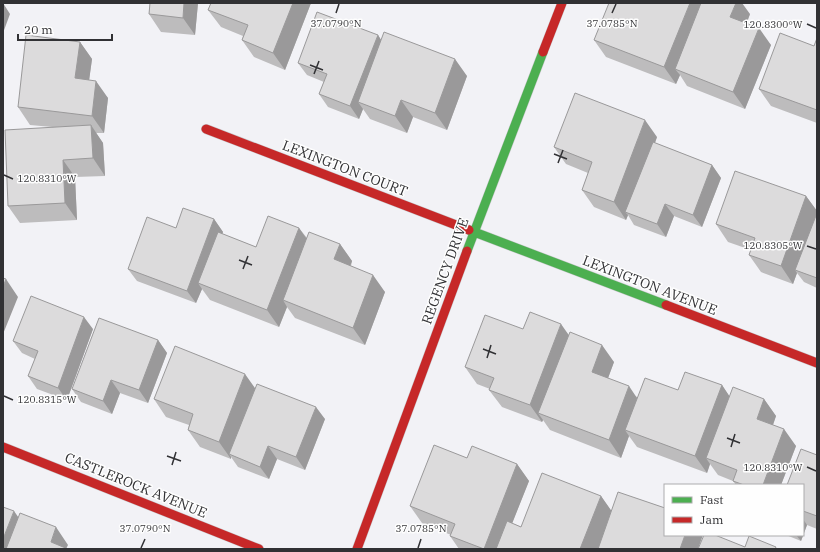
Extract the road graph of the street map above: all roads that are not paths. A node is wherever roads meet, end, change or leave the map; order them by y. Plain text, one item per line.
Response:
1 (562, 3) edge
2 (206, 129) dead end
3 (474, 232) junction
4 (817, 363) edge
5 (3, 448) edge
6 (259, 549) edge
7 (357, 549) edge

1 - 3 street, REGENCY DRIVE
2 - 3 street, LEXINGTON COURT
3 - 4 street, LEXINGTON AVENUE
3 - 7 street, REGENCY DRIVE
5 - 6 street, CASTLEROCK AVENUE

